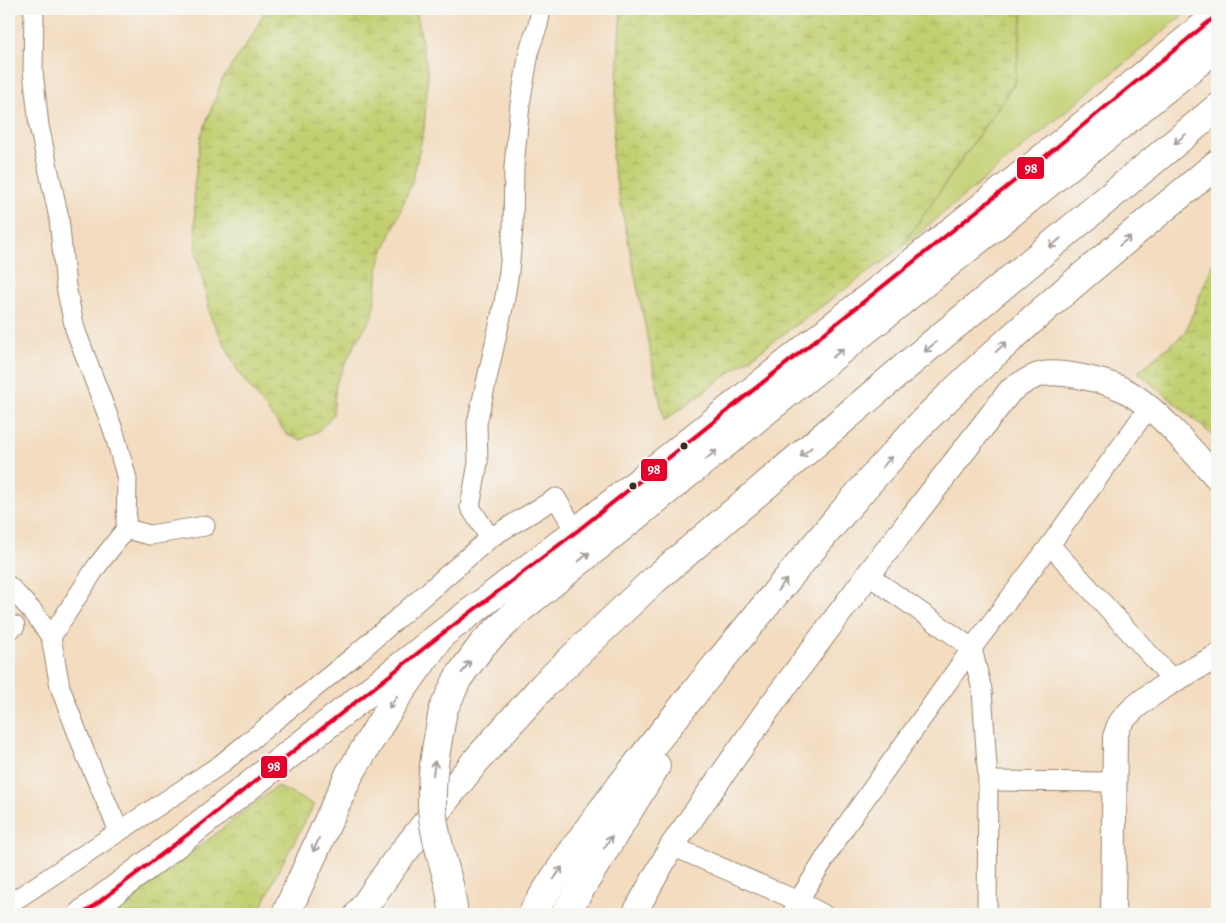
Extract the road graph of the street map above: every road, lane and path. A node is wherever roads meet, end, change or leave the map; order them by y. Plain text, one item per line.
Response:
1 (34, 9) edge
2 (541, 9) edge
3 (1217, 15) edge
4 (1217, 47) edge
5 (1217, 108) edge
6 (1217, 164) edge
7 (1149, 407) junction
8 (1217, 478) edge
9 (204, 526) dead end
10 (126, 529) junction
11 (576, 532) junction
12 (490, 538) junction
13 (1050, 545) junction
14 (868, 575) junction
15 (9, 586) edge
16 (751, 624) junction
17 (442, 634) junction
18 (51, 637) junction
19 (972, 648) junction
20 (1217, 656) edge
21 (1174, 680) junction
22 (988, 781) junction
23 (1114, 782) junction
24 (119, 831) junction
25 (672, 846) junction
26 (9, 904) edge
27 (795, 908) edge
28 (83, 914) edge
29 (286, 914) edge
30 (360, 914) edge
31 (454, 914) edge
32 (532, 914) edge
33 (565, 914) edge
34 (634, 914) edge
35 (824, 914) edge
36 (987, 914) edge
37 (1113, 914) edge

1 - 10 street
2 - 12 street
3 - 11 highway
31 -> 4 highway, bridge
5 -> 30 highway
16 -> 6 highway
7 - 8 street
7 - 13 street
7 - 14 street
9 - 10 street
10 - 18 street
11 - 12 street
11 - 17 highway
12 - 24 street
13 - 19 street
13 - 21 street
14 - 19 street
14 - 25 street
15 - 18 street
32 -> 16 highway
33 -> 16 highway
17 - 28 highway
17 -> 29 highway
18 - 24 street
19 - 22 street
19 - 27 street
20 - 21 street
21 - 23 street
22 - 23 street
22 - 36 street
23 - 37 street
24 - 26 street
25 - 27 street
25 - 34 street
27 - 35 street

